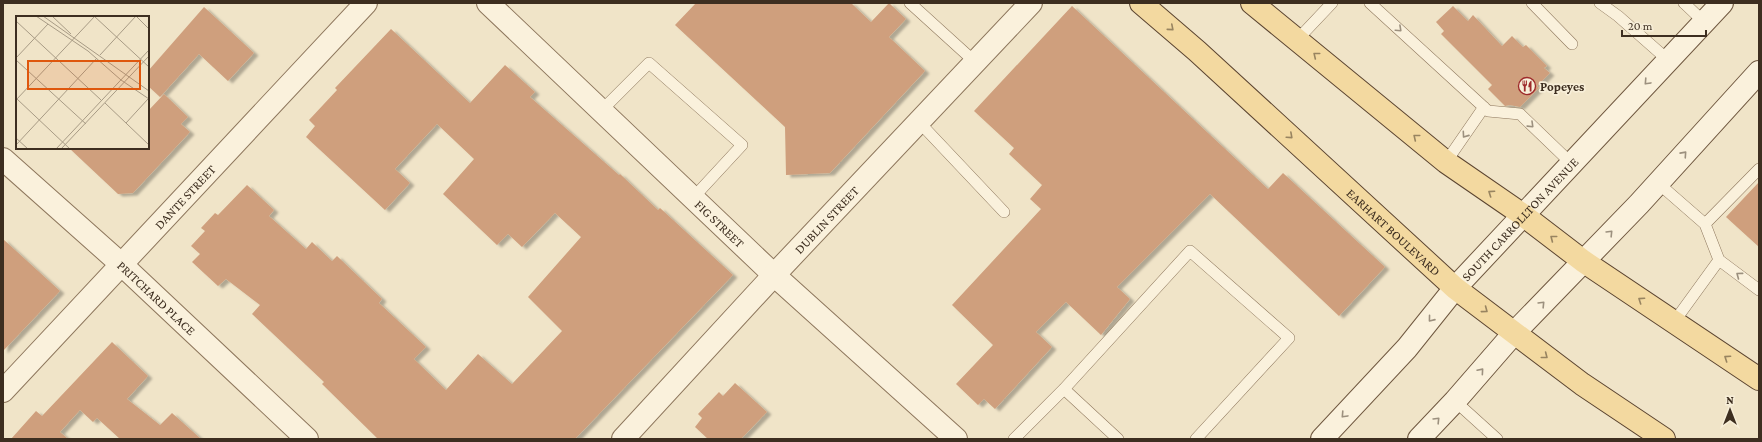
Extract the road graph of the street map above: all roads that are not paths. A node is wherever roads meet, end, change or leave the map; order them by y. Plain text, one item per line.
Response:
1 (366, 3) edge
2 (488, 3) edge
3 (910, 3) edge
4 (1141, 3) edge
5 (1252, 3) edge
6 (1332, 3) edge
7 (1370, 3) edge
8 (1532, 3) edge
9 (1600, 3) edge
10 (1684, 3) edge
11 (1722, 3) edge
12 (1026, 5) edge
13 (1704, 22) junction
14 (1297, 40) junction
15 (1572, 44) dead end
16 (1668, 60) junction
17 (975, 62) junction
18 (1756, 81) edge
19 (1484, 107) junction
20 (601, 111) junction
21 (919, 122) junction
22 (3, 159) edge
23 (1446, 162) junction
24 (1571, 163) junction
25 (1759, 169) edge
26 (1658, 183) junction
27 (693, 198) junction
28 (1004, 212) dead end
29 (1524, 214) junction
30 (1705, 224) junction
31 (1719, 260) junction
32 (1583, 261) junction
33 (121, 264) junction
34 (774, 275) junction
35 (1455, 288) junction
36 (1759, 290) edge
37 (1674, 322) junction
38 (1515, 332) junction
39 (1759, 380) edge
40 (1064, 388) junction
41 (3, 392) edge
42 (1455, 401) junction
43 (307, 439) edge
44 (623, 439) edge
45 (956, 439) edge
46 (1014, 439) edge
47 (1118, 439) edge
48 (1196, 439) edge
49 (1322, 439) edge
50 (1419, 439) edge
51 (1497, 439) edge
52 (1664, 439) edge

1 - 33 street, DANTE STREET
2 - 20 street, FIG STREET
3 - 17 lane
4 -> 35 main road, EARHART BOULEVARD
5 - 14 main road
6 - 14 lane
7 -> 19 lane
8 - 15 lane
9 - 16 lane
10 - 13 lane
11 - 13 street, SOUTH CARROLLTON AVENUE
12 - 17 street, DUBLIN STREET
13 - 16 street, SOUTH CARROLLTON AVENUE
23 -> 14 main road
16 -> 24 street, SOUTH CARROLLTON AVENUE
17 - 21 street, DUBLIN STREET
26 -> 18 street
19 -> 23 lane
19 -> 24 lane
20 - 27 street, FIG STREET
20 - 27 lane
21 - 28 lane
21 - 34 street, DUBLIN STREET
22 - 33 street, PRITCHARD PLACE
29 -> 23 main road
24 - 29 street, SOUTH CARROLLTON AVENUE
25 - 30 lane
26 - 30 lane
32 -> 26 street
27 - 34 street, FIG STREET
32 -> 29 main road
29 - 35 street, SOUTH CARROLLTON AVENUE
30 - 31 lane
36 -> 31 lane
31 - 37 lane
37 -> 32 main road
38 -> 32 street
33 - 41 street, DANTE STREET
33 - 43 street, PRITCHARD PLACE
34 - 44 street, DUBLIN STREET
34 - 45 street, FIG STREET
35 -> 38 main road, EARHART BOULEVARD
35 -> 49 street, SOUTH CARROLLTON AVENUE
39 -> 37 main road
42 -> 38 street
38 -> 52 main road, EARHART BOULEVARD
40 - 46 lane
40 - 47 lane
40 - 48 lane
50 -> 42 street
42 - 51 lane

